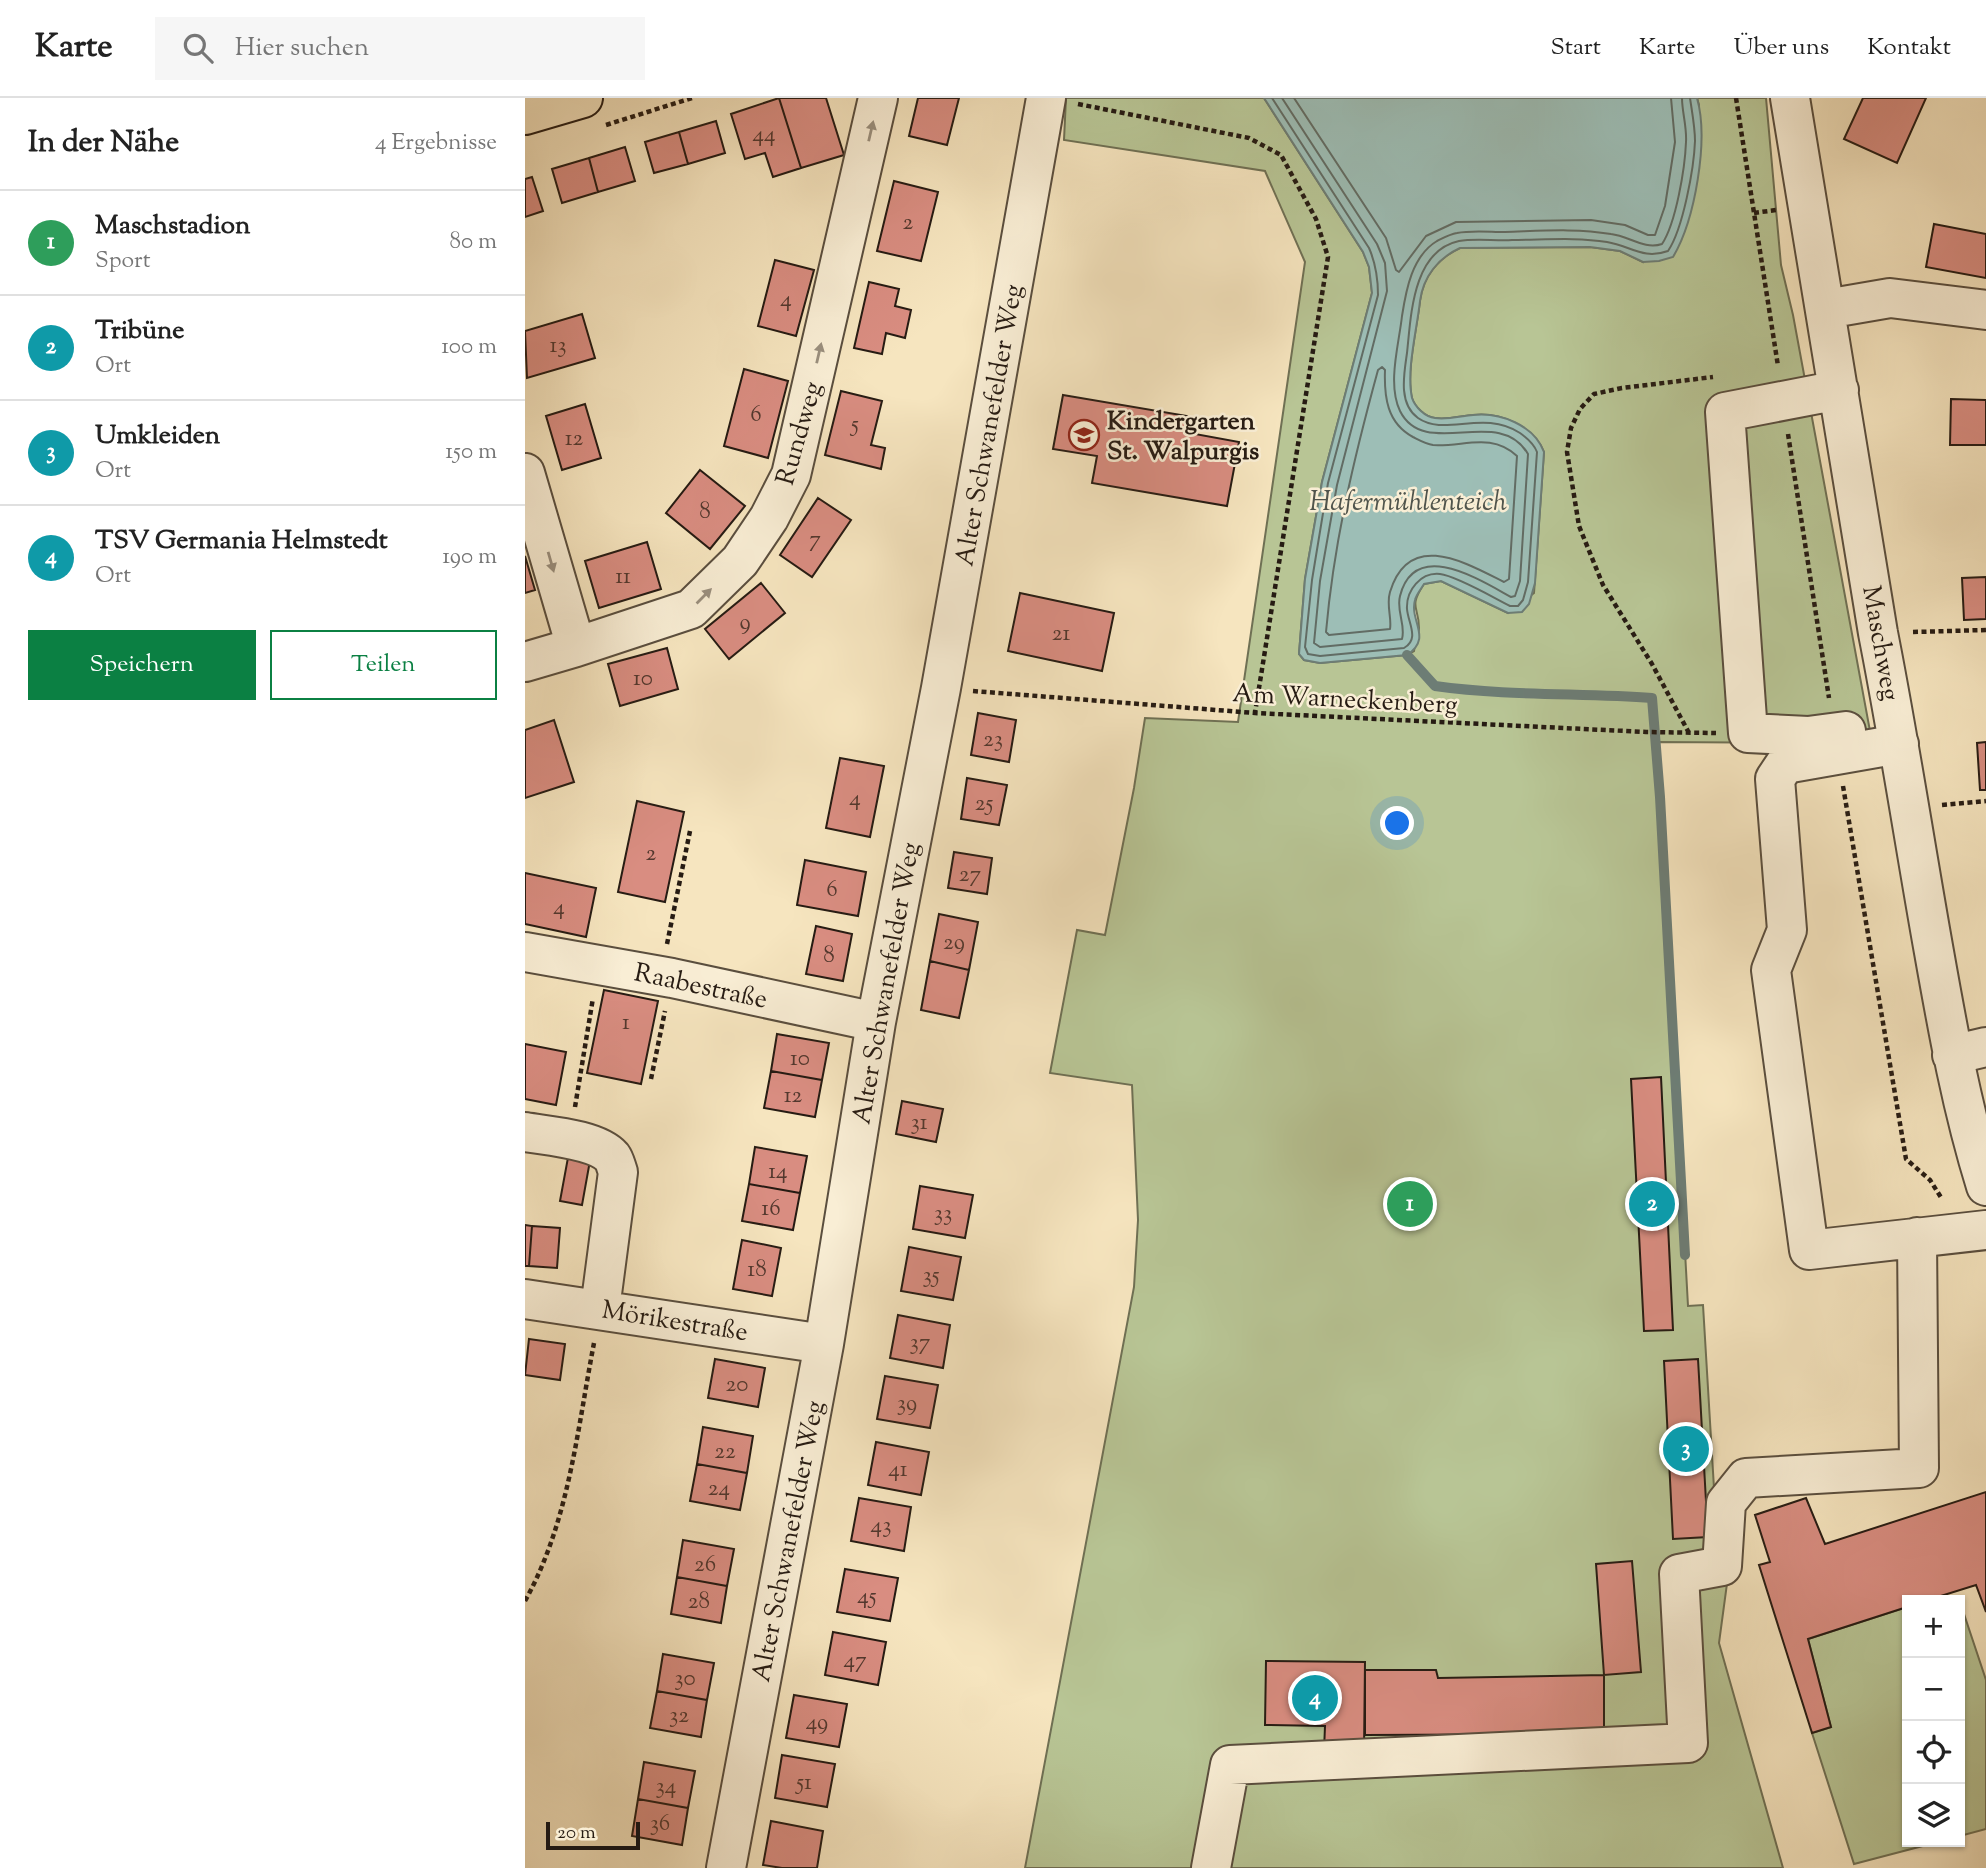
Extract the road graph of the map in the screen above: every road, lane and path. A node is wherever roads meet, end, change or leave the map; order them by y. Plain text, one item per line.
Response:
1 (583, 98) edge
2 (878, 98) edge
3 (1736, 98) edge
4 (1790, 98) edge
5 (1061, 101) edge
6 (525, 116) edge
7 (1826, 309) junction
8 (1986, 310) edge
9 (1726, 376) dead end
10 (1839, 390) junction
11 (1783, 401) junction
12 (525, 473) edge
13 (1986, 630) edge
14 (1878, 633) junction
15 (576, 647) junction
16 (525, 662) edge
17 (941, 688) junction
18 (1255, 713) junction
19 (1897, 732) junction
20 (1689, 733) junction
21 (1748, 733) junction
22 (1836, 744) junction
23 (1986, 801) edge
24 (1909, 807) junction
25 (690, 831) dead end
26 (525, 952) edge
27 (599, 965) junction
28 (666, 977) junction
29 (876, 1022) junction
30 (1969, 1051) edge
31 (651, 1079) dead end
32 (574, 1114) dead end
33 (525, 1132) edge
34 (1986, 1186) edge
35 (1974, 1231) edge
36 (1917, 1237) junction
37 (525, 1299) edge
38 (600, 1309) junction
39 (824, 1344) junction
40 (525, 1601) edge
41 (726, 1868) edge
42 (1210, 1868) edge

1 - 6 main road
15 -> 2 street, Rundweg
3 - 11 path
4 - 7 street, Maschweg
5 - 17 street, Alter Schwanefelder Weg
5 - 18 path
7 - 8 street
7 - 10 street, Maschweg
9 - 20 path
10 - 11 street
10 - 14 street, Maschweg
11 - 21 street
11 - 22 path
12 -> 15 street
13 - 14 path
14 - 19 street, Maschweg
15 - 16 street, Rundweg
17 - 18 path, Am Warneckenberg
17 - 29 street, Alter Schwanefelder Weg
18 - 20 path, Am Warneckenberg
19 - 22 street
19 - 24 street, Maschweg
20 - 21 path, Am Warneckenberg
21 - 22 street
22 - 35 path
22 - 36 street
23 - 24 path
24 - 30 street, Maschweg
25 - 28 path
26 - 27 street, Raabestraße
27 - 28 street, Raabestraße
27 - 32 path
28 - 29 street, Raabestraße
28 - 31 path
29 - 39 street, Alter Schwanefelder Weg
30 - 34 street, Maschweg
33 - 38 street
35 - 36 street
36 - 42 street
37 - 38 street, Mörikestraße
38 - 39 street, Mörikestraße
38 - 40 path
39 - 41 street, Alter Schwanefelder Weg

